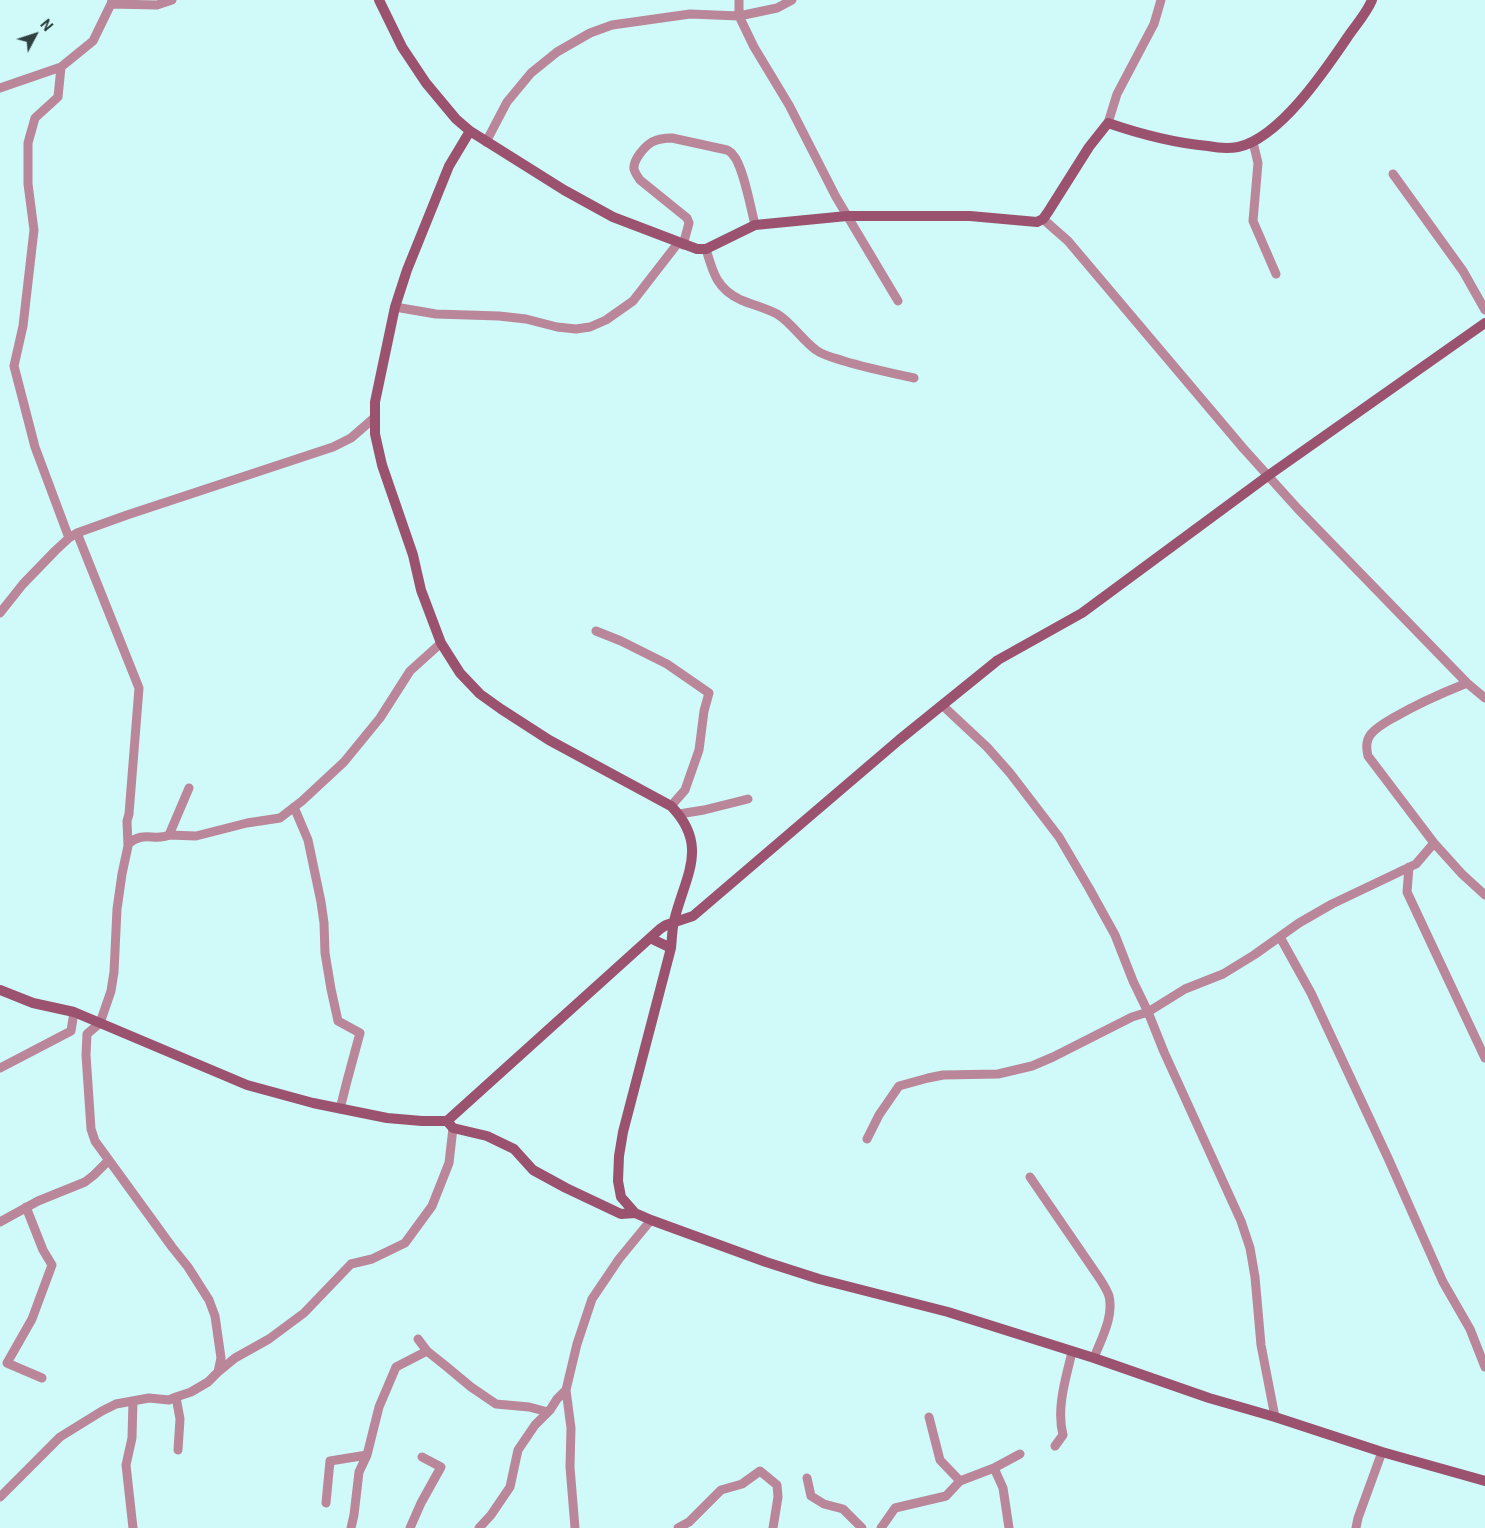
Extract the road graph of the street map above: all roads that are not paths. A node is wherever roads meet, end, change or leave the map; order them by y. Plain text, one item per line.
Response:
1 (172, 0) edge
2 (379, 0) edge
3 (738, 0) edge
4 (792, 0) edge
5 (1161, 0) edge
6 (1372, 0) edge
7 (112, 2) edge
8 (740, 16) junction
9 (61, 67) junction
10 (0, 88) edge
11 (1108, 123) junction
12 (470, 131) junction
13 (486, 142) junction
14 (1253, 142) junction
15 (1393, 174) dead end
16 (847, 216) junction
17 (1043, 219) junction
18 (755, 225) junction
19 (681, 244) junction
20 (706, 249) junction
21 (1276, 274) dead end
22 (898, 301) dead end
23 (395, 308) junction
24 (1485, 310) edge
25 (1485, 323) edge
26 (914, 378) dead end
27 (374, 418) junction
28 (1269, 475) junction
29 (77, 533) junction
30 (69, 538) junction
31 (0, 613) edge
32 (596, 631) dead end
33 (440, 643) junction
34 (1467, 683) junction
35 (1485, 698) edge
36 (942, 705) junction
37 (189, 788) dead end
38 (748, 799) dead end
39 (671, 806) junction
40 (294, 807) junction
41 (679, 814) junction
42 (168, 835) junction
43 (1434, 843) junction
44 (128, 844) junction
45 (1409, 867) junction
46 (1485, 895) edge
47 (674, 922) junction
48 (1280, 936) junction
49 (650, 938) junction
50 (671, 948) junction
51 (0, 990) edge
52 (74, 1012) junction
53 (1148, 1012) junction
54 (100, 1023) junction
55 (1485, 1058) edge
56 (0, 1068) edge
57 (340, 1109) junction
58 (450, 1124) junction
59 (867, 1139) dead end
60 (109, 1160) junction
61 (1030, 1177) dead end
62 (26, 1207) junction
63 (635, 1213) junction
64 (651, 1220) junction
65 (0, 1222) edge
66 (418, 1339) dead end
67 (427, 1351) junction
68 (1072, 1352) junction
69 (1094, 1358) junction
70 (1485, 1367) edge
71 (218, 1372) junction
72 (42, 1378) dead end
73 (566, 1390) junction
74 (176, 1397) junction
75 (134, 1401) junction
76 (548, 1412) junction
77 (929, 1417) dead end
78 (1275, 1417) junction
79 (1055, 1446) dead end
80 (178, 1450) dead end
81 (1382, 1452) junction
82 (1020, 1454) dead end
83 (367, 1455) junction
84 (422, 1457) dead end
85 (994, 1468) junction
86 (807, 1478) dead end
87 (960, 1481) junction
88 (1485, 1481) edge
89 (0, 1496) edge
90 (326, 1503) dead end
91 (690, 1525) edge
92 (133, 1528) edge
93 (351, 1528) edge
94 (410, 1528) edge
95 (479, 1528) edge
96 (574, 1528) edge
97 (678, 1528) edge
98 (773, 1528) edge
99 (862, 1528) edge
100 (882, 1528) edge
101 (1009, 1528) edge
102 (1356, 1528) edge

1 - 7 street
2 - 12 street
3 - 8 street
4 - 8 street
5 - 11 street
6 - 14 street
7 - 9 street
8 - 13 street
8 - 16 street
9 - 10 street
9 - 30 street
11 - 14 street
11 - 17 street
12 - 13 street
12 - 23 street
13 - 19 street
14 - 21 street
15 - 24 street
16 - 17 street
16 - 18 street
16 - 22 street
17 - 28 street
18 - 19 street
18 - 20 street
19 - 20 street
19 - 23 street
20 - 26 street
23 - 27 street
25 - 28 street
27 - 29 street
27 - 33 street
28 - 34 street
28 - 36 street
29 - 30 street
29 - 44 street
30 - 31 street
32 - 39 street
33 - 39 street
33 - 40 street
34 - 35 street
34 - 43 street
36 - 47 street
36 - 53 street
37 - 42 street
38 - 41 street
39 - 41 street
40 - 42 street
40 - 57 street
41 - 47 street
42 - 44 street
43 - 45 street
43 - 46 street
44 - 54 street
45 - 48 street
45 - 55 street
47 - 49 street
47 - 50 street
48 - 53 street
48 - 70 street
49 - 50 street
49 - 58 street
50 - 63 street
51 - 52 street
52 - 54 street
52 - 56 street
53 - 59 street
53 - 78 street
54 - 57 street
54 - 60 street
57 - 58 street
58 - 63 street
58 - 71 street
60 - 62 street
60 - 71 street
61 - 69 street
62 - 65 street
62 - 72 street
63 - 64 street
64 - 68 street
64 - 73 street
66 - 67 street
67 - 76 street
67 - 83 street
68 - 69 street
68 - 79 street
69 - 78 street
71 - 74 street
73 - 76 street
73 - 96 street
74 - 75 street
74 - 80 street
75 - 89 street
75 - 92 street
76 - 95 street
77 - 87 street
78 - 81 street
81 - 88 street
81 - 102 street
82 - 85 street
83 - 90 street
83 - 93 street
84 - 94 street
85 - 87 street
85 - 101 street
86 - 99 street
87 - 100 street
91 - 97 street
91 - 98 street

